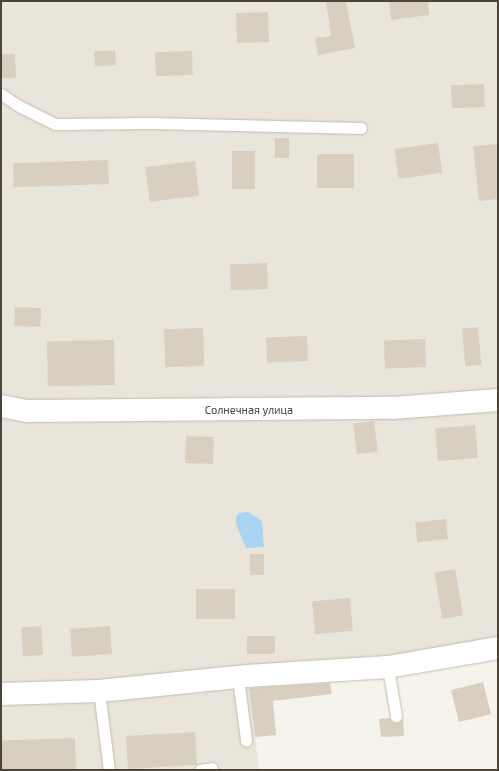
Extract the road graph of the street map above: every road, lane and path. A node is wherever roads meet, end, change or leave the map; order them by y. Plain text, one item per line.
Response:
1 (1, 94) edge
2 (361, 128) dead end
3 (498, 400) edge
4 (1, 406) edge
5 (498, 648) edge
6 (388, 667) junction
7 (238, 678) junction
8 (99, 691) junction
9 (1, 694) edge
10 (396, 716) dead end
11 (246, 740) dead end
12 (212, 768) dead end
13 (109, 770) edge
14 (200, 770) edge

1 - 2 lane
3 - 4 street, Солнечная улица
5 - 6 street
6 - 7 street
6 - 10 lane
7 - 8 street
7 - 11 lane
8 - 9 street
8 - 13 lane
12 - 14 lane

